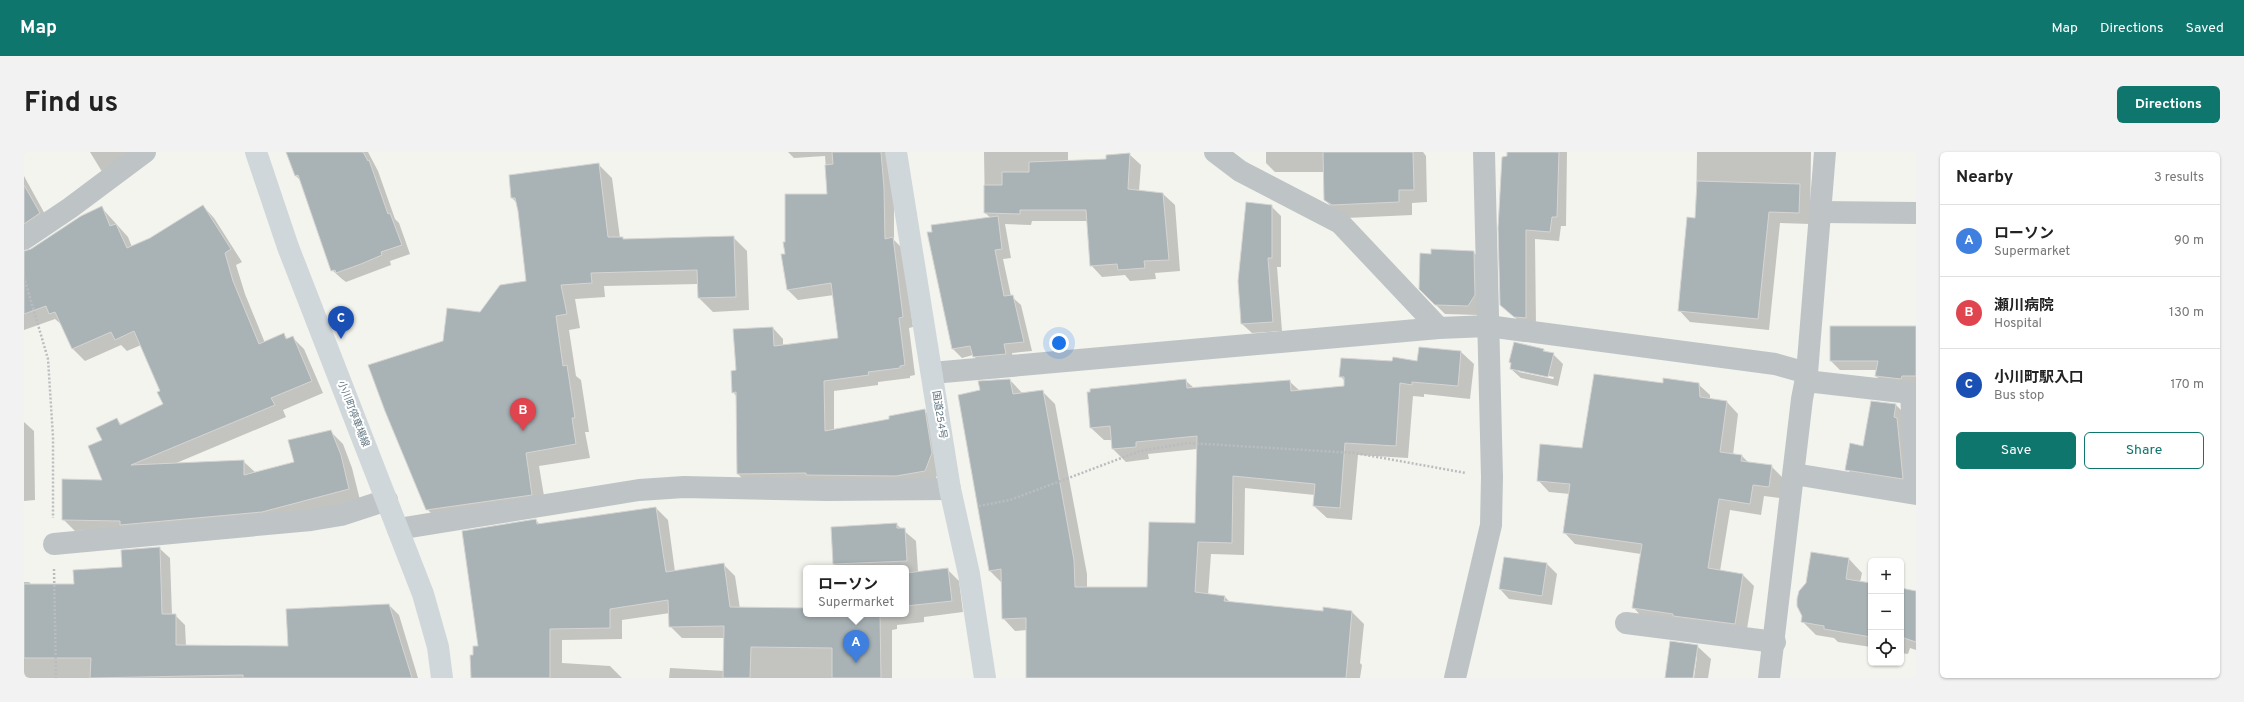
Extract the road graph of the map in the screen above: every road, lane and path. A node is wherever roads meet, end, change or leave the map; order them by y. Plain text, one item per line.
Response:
1 (144, 152) edge
2 (256, 152) edge
3 (896, 152) edge
4 (1215, 152) edge
5 (1484, 152) edge
6 (1824, 152) edge
7 (1821, 212) junction
8 (1916, 213) edge
9 (24, 239) edge
10 (24, 277) edge
11 (1488, 326) junction
12 (1439, 328) junction
13 (932, 373) junction
14 (1806, 377) junction
15 (1794, 474) junction
16 (1492, 477) junction
17 (950, 489) junction
18 (1916, 494) edge
19 (387, 500) junction
20 (955, 510) junction
21 (398, 529) junction
22 (54, 544) junction
23 (1626, 622) dead end
24 (1775, 642) junction
25 (56, 678) edge
26 (442, 678) edge
27 (986, 678) edge
28 (1455, 678) edge
29 (1769, 678) edge

1 - 9 street
2 - 19 main road, 小川町停車場線
3 - 13 main road, 国道254号
4 - 12 street
5 - 11 street
6 - 7 street
7 - 8 street
7 - 14 street
10 - 22 path
11 - 12 street
11 - 14 street
11 - 16 street
12 - 13 street
13 - 17 main road, 国道254号
14 - 15 street
14 - 18 street
15 - 18 street
15 - 24 street
16 - 20 path
16 - 28 street
17 - 20 main road, 国道254号
17 - 21 street
19 - 21 main road, 小川町停車場線
19 - 22 street
20 - 27 main road, 国道254号
21 - 26 main road, 小川町停車場線
22 - 25 path
23 - 24 street
24 - 29 street

